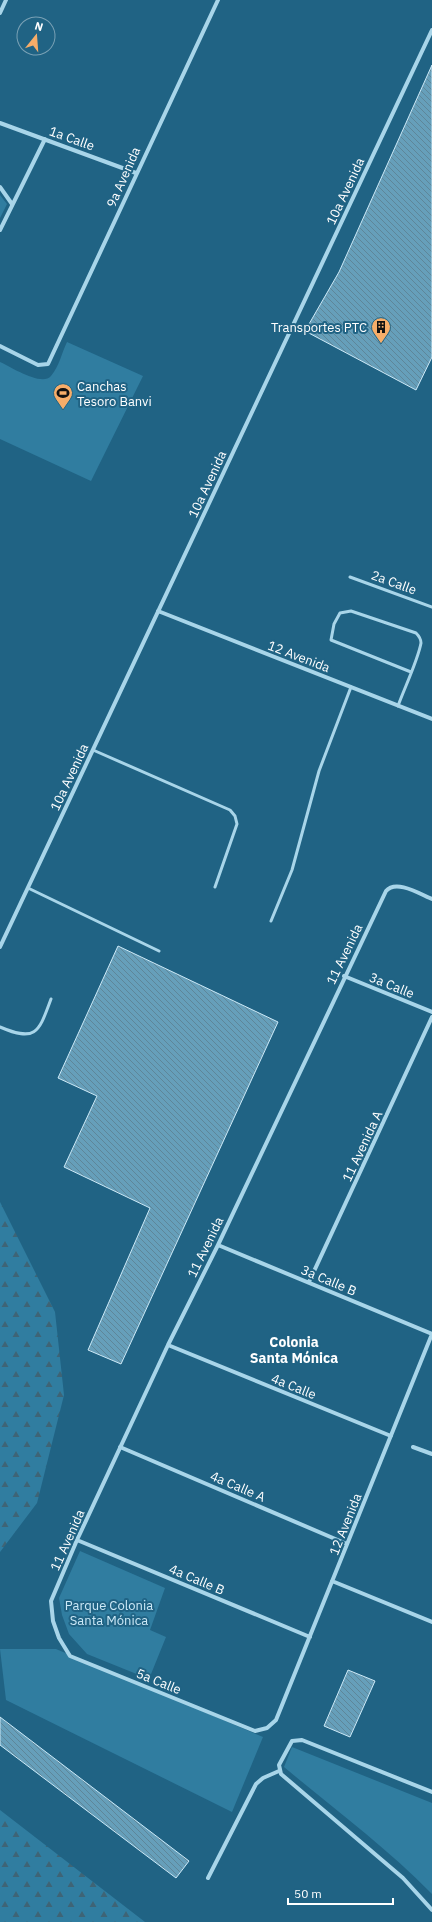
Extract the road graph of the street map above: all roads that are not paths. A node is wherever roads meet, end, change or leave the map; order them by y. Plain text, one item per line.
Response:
1 (6, 0) edge
2 (218, 0) edge
3 (0, 12) edge
4 (432, 30) edge
5 (0, 123) edge
6 (45, 139) junction
7 (136, 173) junction
8 (0, 187) edge
9 (12, 204) junction
10 (0, 230) edge
11 (0, 346) edge
12 (350, 577) dead end
13 (432, 607) edge
14 (158, 611) junction
15 (411, 672) junction
16 (351, 687) junction
17 (398, 706) junction
18 (432, 719) edge
19 (93, 750) junction
20 (215, 887) dead end
21 (28, 888) junction
22 (432, 899) edge
23 (271, 921) dead end
24 (0, 947) edge
25 (159, 950) dead end
26 (344, 976) junction
27 (51, 999) dead end
28 (432, 1012) edge
29 (432, 1017) edge
30 (0, 1027) edge
31 (218, 1244) junction
32 (309, 1282) junction
33 (432, 1334) edge
34 (168, 1345) junction
35 (391, 1436) junction
36 (120, 1446) junction
37 (413, 1447) dead end
38 (432, 1454) edge
39 (77, 1540) junction
40 (347, 1544) junction
41 (332, 1581) junction
42 (53, 1621) joint
43 (432, 1622) edge
44 (310, 1637) junction
45 (276, 1720) joint
46 (279, 1771) junction
47 (432, 1792) edge
48 (208, 1878) dead end
49 (432, 1910) edge

1 - 3 street
2 - 7 street, 9a Avenida
4 - 14 street, 10a Avenida
5 - 6 street, 1a Calle
6 - 7 street, 1a Calle
6 - 9 street
7 - 11 street, 9a Avenida
8 - 9 street
9 - 10 street
12 - 13 lane, 2a Calle
14 - 16 street, 12 Avenida
14 - 19 street, 10a Avenida
15 - 15 lane
15 - 17 lane
16 - 17 street, 12 Avenida
16 - 23 lane
17 - 18 street, 12 Avenida
19 - 20 lane
19 - 21 street, 10a Avenida
21 - 24 street, 10a Avenida
21 - 25 lane
22 - 26 street, 11 Avenida
26 - 28 street, 3a Calle
26 - 31 street, 11 Avenida
27 - 30 lane
29 - 32 street, 11 Avenida A
31 - 32 street, 3a Calle B
31 - 34 street, 11 Avenida
32 - 33 street, 3a Calle B
33 - 35 street, 12 Avenida
34 - 35 street, 4a Calle
34 - 36 street, 11 Avenida
35 - 40 street, 12 Avenida
36 - 39 street, 11 Avenida
36 - 40 street, 4a Calle A
37 - 38 street
39 - 42 street, 11 Avenida
39 - 44 street, 4a Calle B
40 - 41 street, 12 Avenida
41 - 43 street
41 - 44 street, 12 Avenida
42 - 45 street, 5a Calle
44 - 45 street, 12 Avenida
46 - 47 street
46 - 48 street
46 - 49 street

